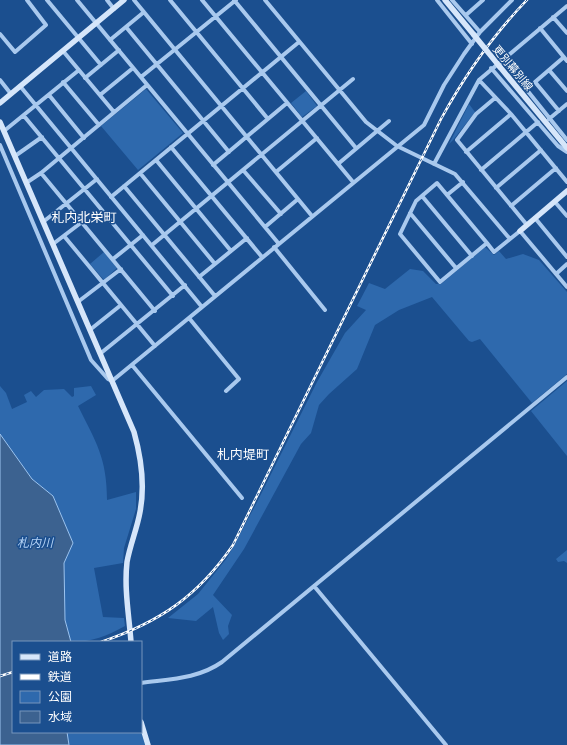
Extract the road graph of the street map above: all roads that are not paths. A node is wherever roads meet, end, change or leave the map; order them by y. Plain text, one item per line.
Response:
1 (26, 0) edge
2 (48, 0) edge
3 (77, 0) edge
4 (107, 0) edge
5 (124, 0) edge
6 (134, 0) edge
7 (170, 0) edge
8 (202, 0) edge
9 (235, 0) edge
10 (265, 0) edge
11 (437, 0) edge
12 (445, 0) edge
13 (452, 0) edge
14 (483, 0) edge
15 (512, 0) edge
16 (567, 6) edge
17 (114, 9) junction
18 (144, 12) junction
19 (466, 15) junction
20 (216, 16) junction
21 (554, 17) junction
22 (97, 23) junction
23 (126, 27) junction
24 (540, 28) junction
25 (196, 32) junction
26 (480, 32) junction
27 (567, 33) edge
28 (0, 34) edge
29 (79, 38) junction
30 (110, 40) junction
31 (299, 42) junction
32 (472, 44) junction
33 (119, 50) junction
34 (175, 50) junction
35 (63, 51) junction
36 (281, 57) junction
37 (502, 59) junction
38 (566, 59) edge
39 (101, 65) junction
40 (157, 65) junction
41 (133, 68) junction
42 (491, 68) junction
43 (79, 70) junction
44 (549, 70) junction
45 (262, 72) junction
46 (141, 77) junction
47 (86, 78) junction
48 (353, 79) dead end
49 (0, 80) edge
50 (479, 80) junction
51 (64, 82) junction
52 (147, 85) junction
53 (20, 86) junction
54 (242, 89) junction
55 (339, 90) junction
56 (567, 91) edge
57 (11, 94) junction
58 (48, 95) junction
59 (100, 95) junction
60 (495, 98) junction
61 (0, 103) edge
62 (287, 103) junction
63 (567, 104) edge
64 (36, 106) junction
65 (221, 106) junction
66 (321, 106) junction
67 (559, 111) junction
68 (114, 112) junction
69 (511, 114) junction
70 (24, 116) junction
71 (268, 119) junction
72 (550, 119) junction
73 (203, 121) junction
74 (302, 121) junction
75 (0, 122) edge
76 (389, 122) dead end
77 (538, 122) junction
78 (98, 125) junction
79 (4, 131) junction
80 (377, 131) junction
81 (526, 132) junction
82 (188, 134) junction
83 (42, 137) junction
84 (247, 137) junction
85 (84, 138) junction
86 (317, 138) junction
87 (567, 140) edge
88 (0, 145) edge
89 (398, 146) junction
90 (172, 147) junction
91 (71, 148) junction
92 (356, 148) junction
93 (567, 148) edge
94 (541, 150) junction
95 (229, 152) junction
96 (466, 152) junction
97 (567, 152) edge
98 (261, 155) junction
99 (15, 156) junction
100 (59, 158) junction
101 (156, 160) junction
102 (338, 164) junction
103 (434, 164) junction
104 (213, 165) junction
105 (556, 168) junction
106 (243, 170) junction
107 (481, 170) junction
108 (41, 172) junction
109 (276, 172) junction
110 (140, 173) junction
111 (97, 179) junction
112 (26, 182) junction
113 (228, 182) junction
114 (353, 182) junction
115 (463, 182) junction
116 (567, 182) edge
117 (124, 186) junction
118 (496, 188) junction
119 (85, 190) junction
120 (567, 191) edge
121 (447, 195) junction
122 (212, 196) junction
123 (422, 196) junction
124 (112, 197) junction
125 (298, 199) junction
126 (555, 202) junction
127 (67, 204) junction
128 (511, 206) junction
129 (196, 209) junction
130 (410, 213) junction
131 (281, 214) junction
132 (312, 216) junction
133 (567, 216) edge
134 (535, 218) junction
135 (44, 222) junction
136 (82, 222) junction
137 (180, 222) junction
138 (527, 225) junction
139 (265, 227) junction
140 (520, 231) junction
141 (143, 235) junction
142 (164, 235) junction
143 (64, 236) junction
144 (247, 238) junction
145 (510, 239) junction
146 (487, 243) junction
147 (54, 244) junction
148 (279, 244) junction
149 (130, 245) junction
150 (152, 245) junction
151 (274, 247) junction
152 (231, 251) junction
153 (472, 256) junction
154 (262, 257) junction
155 (567, 257) edge
156 (113, 259) junction
157 (215, 264) junction
158 (567, 264) edge
159 (456, 268) junction
160 (121, 269) junction
161 (556, 274) junction
162 (199, 278) junction
163 (104, 284) junction
164 (185, 285) junction
165 (567, 287) edge
166 (173, 296) junction
167 (215, 296) junction
168 (79, 302) junction
169 (122, 305) junction
170 (202, 307) junction
171 (325, 310) dead end
172 (155, 311) junction
173 (189, 318) junction
174 (137, 325) junction
175 (91, 330) junction
176 (155, 346) junction
177 (101, 353) junction
178 (132, 365) junction
179 (567, 377) edge
180 (112, 381) junction
181 (226, 391) dead end
182 (242, 498) dead end
183 (314, 586) junction
184 (131, 641) edge
185 (142, 683) edge
186 (142, 725) edge
187 (148, 745) edge
188 (446, 745) edge

1 - 28 street
2 - 29 street
3 - 22 street
4 - 17 street
5 - 17 street
6 - 18 street
7 - 25 street
8 - 20 street
9 - 20 street
9 - 36 street
10 - 31 street
11 - 32 street
12 - 93 street, 更別幕別線, bridge
13 - 19 street
14 - 19 street
15 - 26 street
16 - 21 street
17 - 22 street
18 - 23 street
18 - 34 street
19 - 26 street
20 - 25 street
20 - 45 street
21 - 24 street
21 - 27 street
22 - 29 street
22 - 30 street
23 - 30 street
23 - 40 street
24 - 37 street
24 - 38 street
25 - 34 street
25 - 54 street
26 - 32 street
29 - 35 street
29 - 39 street
30 - 33 street
31 - 36 street
31 - 55 street
32 - 89 street
33 - 39 street
33 - 41 street
34 - 40 street
34 - 65 street
35 - 43 street
35 - 53 street
36 - 45 street
36 - 66 street
37 - 42 street
37 - 72 street
38 - 44 street
39 - 47 street
40 - 46 street
40 - 73 street
41 - 46 street
41 - 59 street
42 - 50 street
42 - 77 street
43 - 47 street
43 - 51 street
44 - 56 street
44 - 67 street
45 - 54 street
45 - 62 street
46 - 52 street
47 - 59 street
48 - 55 street
49 - 57 street
50 - 60 street
50 - 103 street
51 - 58 street
51 - 78 street
52 - 68 street
52 - 82 street
53 - 57 street
53 - 64 street
54 - 65 street
54 - 71 street
55 - 66 street
55 - 80 street
57 - 61 street
58 - 64 street
58 - 85 street
59 - 68 street
60 - 69 street
60 - 96 street
62 - 71 street
62 - 74 street
63 - 67 street
64 - 70 street
64 - 91 street
65 - 73 street
65 - 84 street
66 - 74 street
66 - 92 street
67 - 72 street
68 - 78 street
69 - 81 street
69 - 96 street
70 - 79 street
70 - 83 street
71 - 84 street
72 - 87 street
73 - 82 street
73 - 95 street
74 - 86 street
74 - 98 street
75 - 79 street
76 - 80 street
77 - 81 street
77 - 97 street
78 - 85 street
79 - 99 street
80 - 89 street
80 - 92 street
81 - 94 street
81 - 107 street
82 - 90 street
82 - 104 street
83 - 99 street
83 - 100 street
84 - 95 street
84 - 98 street
85 - 91 street
86 - 102 street
86 - 109 street
88 - 180 street
89 - 103 street
89 - 114 street
90 - 101 street
90 - 122 street
91 - 100 street
91 - 111 street
92 - 102 street
94 - 105 street
94 - 118 street
95 - 104 street
96 - 107 street
98 - 106 street
98 - 109 street
99 - 112 street
100 - 108 street
100 - 119 street
101 - 110 street
101 - 129 street
102 - 114 street
103 - 115 street
104 - 113 street
105 - 116 street
105 - 128 street
106 - 113 street
106 - 131 street
107 - 118 street
108 - 112 street
108 - 127 street
109 - 125 street
110 - 117 street
110 - 137 street
111 - 119 street
111 - 124 street
112 - 135 street
113 - 122 street
113 - 139 street
114 - 132 street
115 - 121 street
115 - 145 street
117 - 124 street
117 - 142 street
118 - 128 street
119 - 127 street
119 - 149 street
120 - 126 street
121 - 123 street
121 - 146 street
122 - 129 street
122 - 144 street
123 - 130 street
123 - 153 street
124 - 141 street
125 - 131 street
125 - 132 street
126 - 133 street
126 - 134 street
127 - 135 street
127 - 136 street
128 - 138 street
129 - 137 street
129 - 152 street
130 - 159 street
130 - 159 street
131 - 139 street
132 - 148 street
134 - 138 street
134 - 155 street
135 - 147 street
136 - 143 street
136 - 156 street
137 - 142 street
137 - 157 street
138 - 140 street
139 - 148 street
140 - 145 street
140 - 161 street
141 - 149 street
141 - 150 street
142 - 150 street
142 - 162 street
143 - 147 street
143 - 163 street
144 - 152 street
144 - 154 street
145 - 146 street
146 - 153 street
147 - 168 street
148 - 151 street
149 - 156 street
149 - 166 street
150 - 164 street
151 - 154 street
151 - 171 street
152 - 157 street
153 - 159 street
154 - 167 street
156 - 160 street
157 - 162 street
158 - 161 street
160 - 163 street
160 - 172 street
161 - 165 street
162 - 167 street
163 - 168 street
163 - 169 street
164 - 166 street
164 - 170 street
166 - 172 street
167 - 170 street
168 - 175 street
169 - 174 street
169 - 175 street
170 - 173 street
172 - 174 street
173 - 176 street
173 - 181 street
174 - 176 street
174 - 177 street
175 - 177 street
176 - 178 street
177 - 180 street
178 - 180 street
178 - 182 street
179 - 183 street
180 - 184 street
183 - 185 street
183 - 188 street
186 - 187 street

